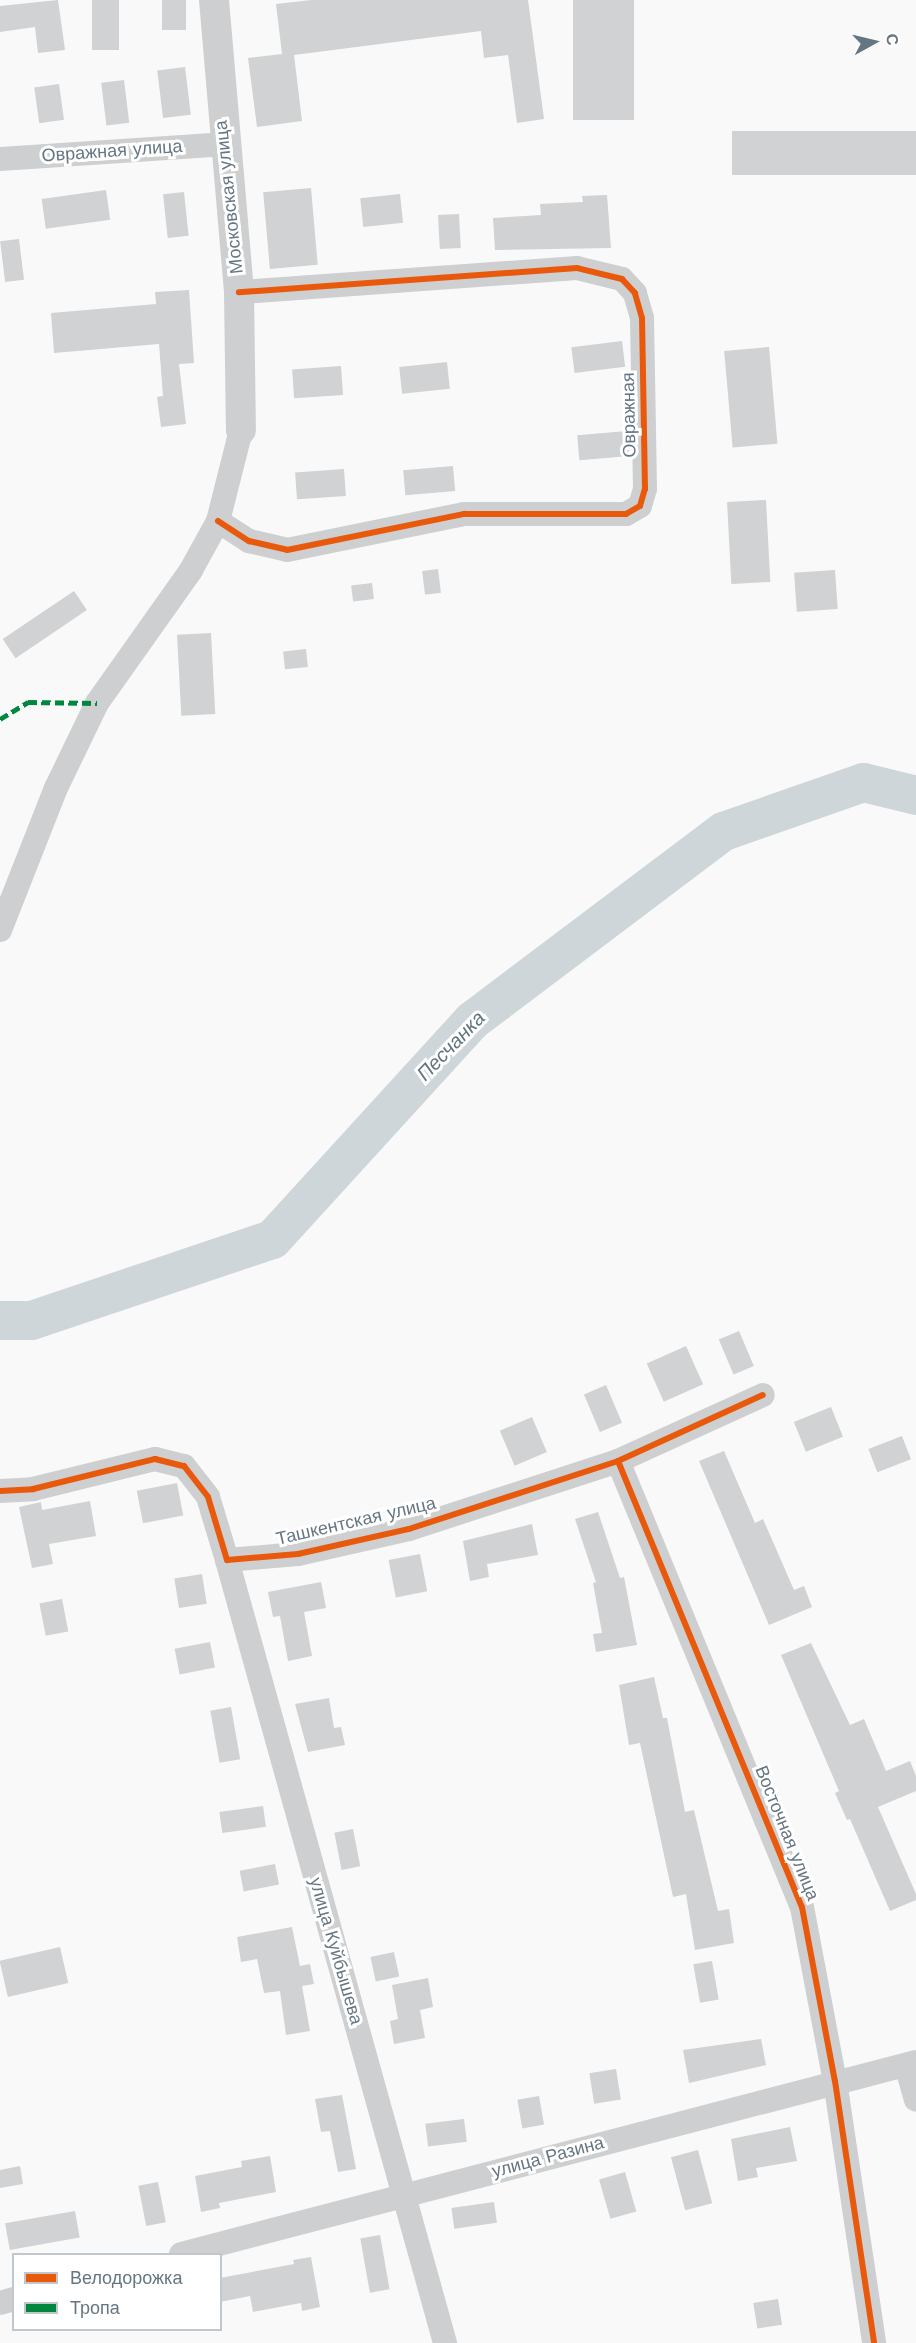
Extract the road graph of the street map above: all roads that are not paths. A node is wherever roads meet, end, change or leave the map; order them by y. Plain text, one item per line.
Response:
1 (214, 0) edge
2 (223, 144) junction
3 (0, 159) edge
4 (239, 292) junction
5 (241, 430) joint
6 (218, 521) junction
7 (0, 930) edge
8 (763, 1395) dead end
9 (618, 1461) junction
10 (0, 1491) edge
11 (227, 1560) junction
12 (911, 2064) edge
13 (835, 2081) junction
14 (916, 2100) edge
15 (404, 2195) junction
16 (185, 2253) edge
17 (445, 2343) edge
18 (874, 2343) edge

1 - 2 street, Московская улица
2 - 3 street, Овражная улица
2 - 4 street, Московская улица
4 - 5 street, Московская улица
4 - 6 street, Овражная
5 - 6 street
6 - 7 street
8 - 9 street, Ташкентская улица
9 - 11 street, Ташкентская улица
9 - 13 street, Восточная улица
10 - 11 street
11 - 15 street, улица Куйбышева
12 - 13 street, улица Разина
12 - 14 street
13 - 15 street, улица Разина
13 - 18 street, Восточная улица
15 - 16 street, улица Разина
15 - 17 street, улица Куйбышева

